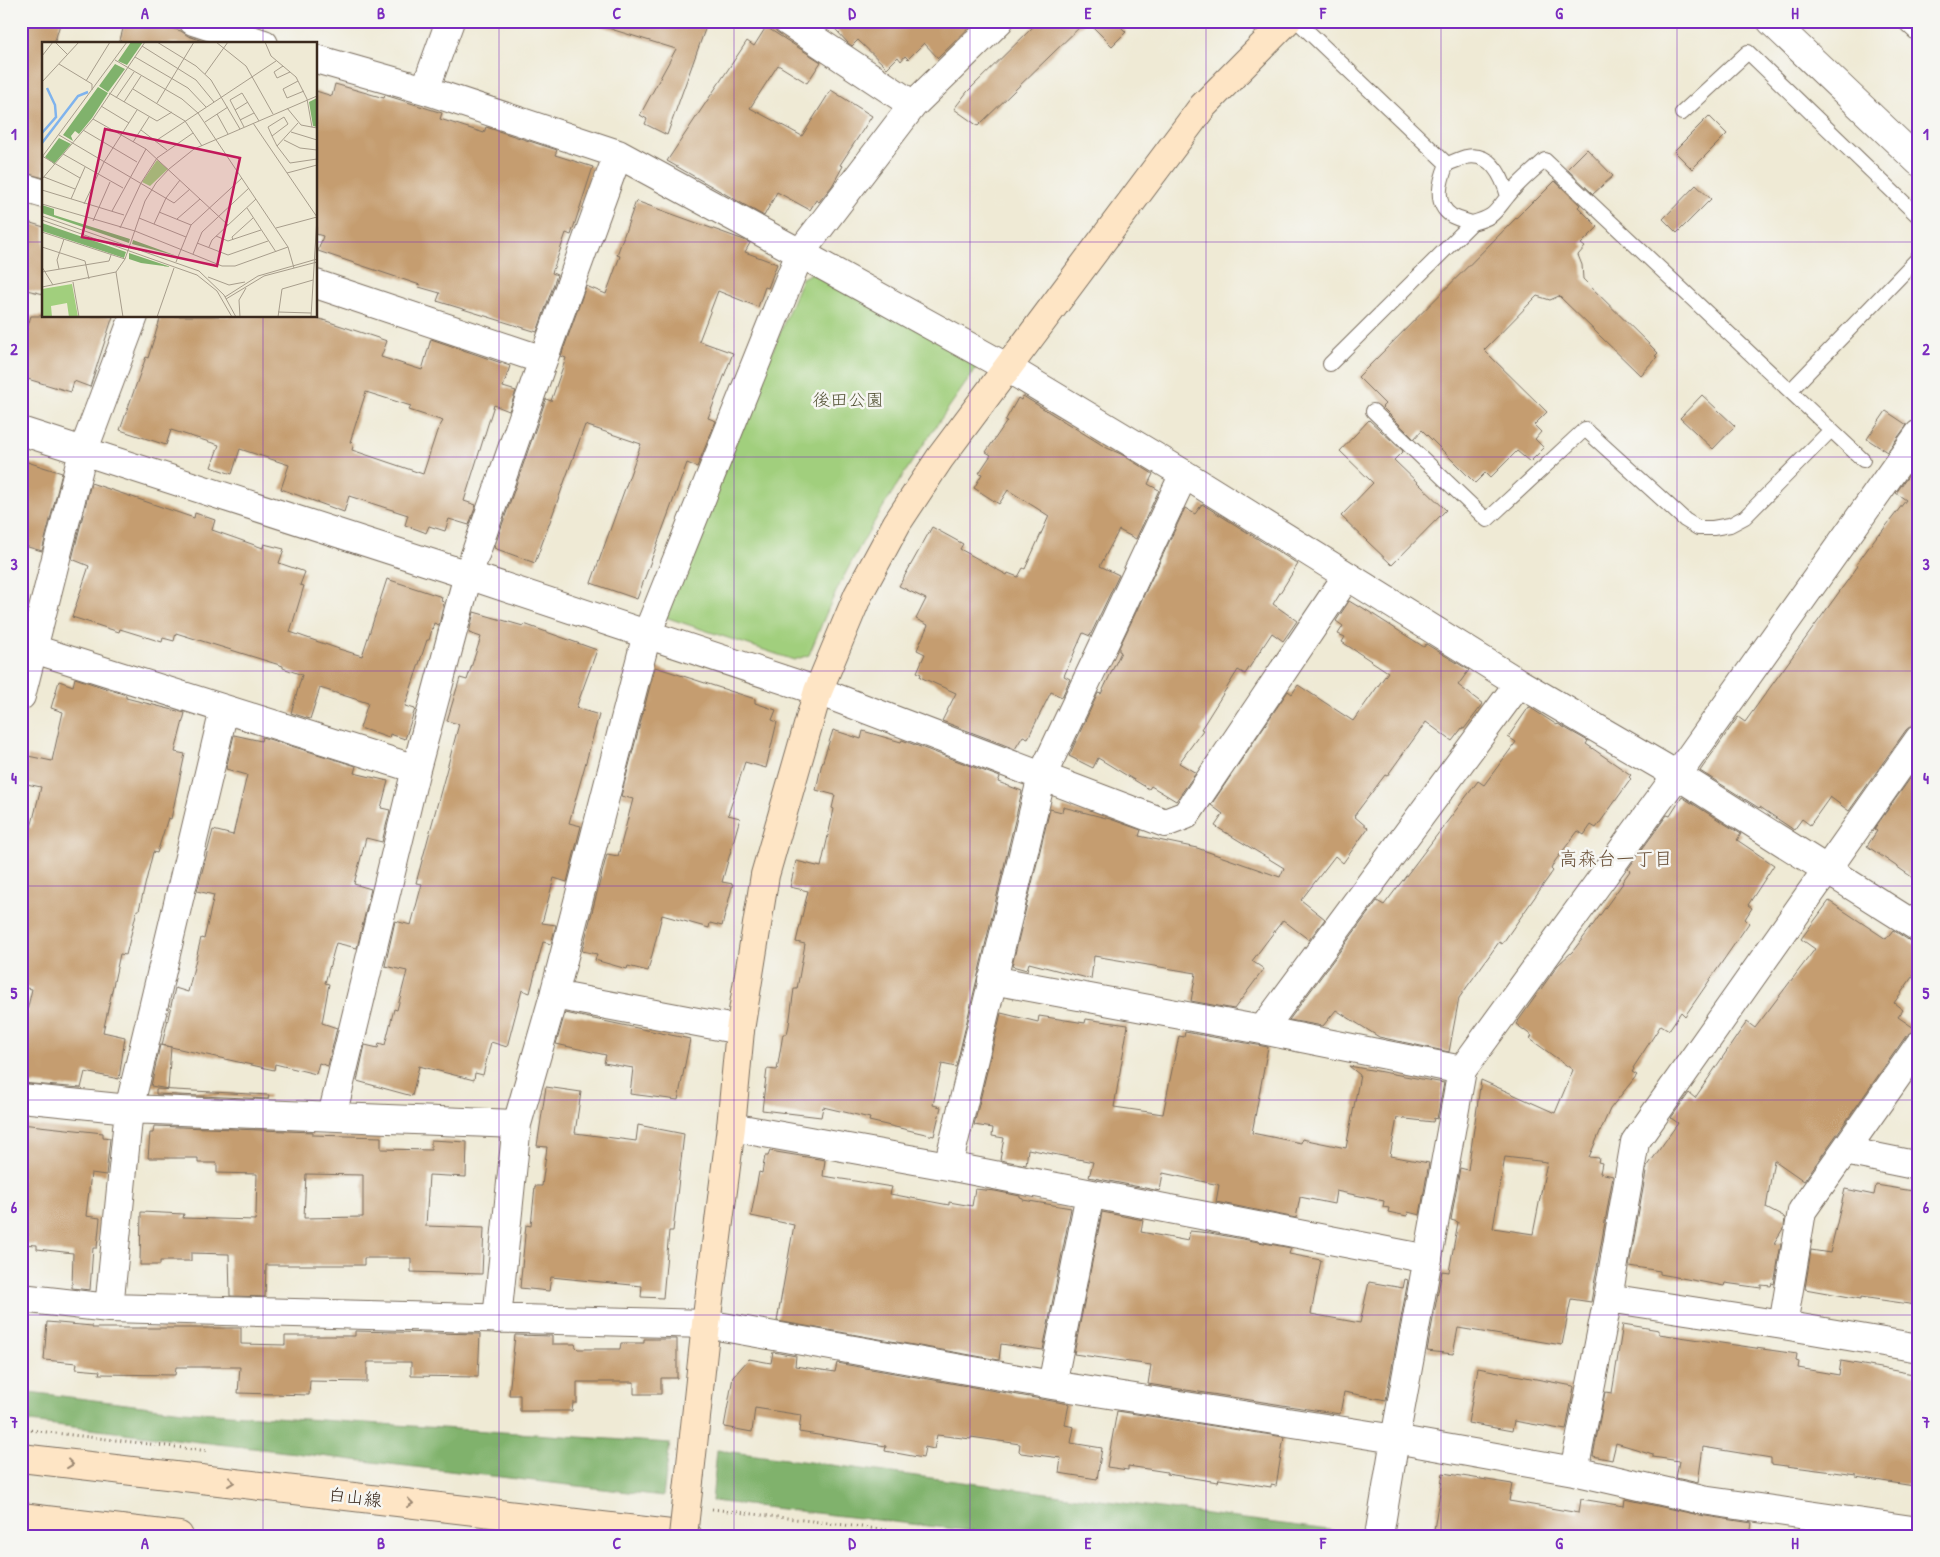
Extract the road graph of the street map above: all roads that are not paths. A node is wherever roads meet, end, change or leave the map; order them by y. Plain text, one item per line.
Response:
1 (193, 21) edge
2 (450, 21) edge
3 (787, 21) edge
4 (999, 21) edge
5 (1287, 21) edge
6 (1298, 21) edge
7 (1772, 21) edge
8 (1904, 21) edge
9 (247, 36) edge
10 (1919, 36) edge
11 (318, 60) edge
12 (425, 90) junction
13 (914, 105) junction
14 (1682, 113) dead end
15 (618, 154) junction
16 (1919, 162) edge
17 (1447, 164) junction
18 (21, 187) edge
19 (42, 193) edge
20 (1508, 196) junction
21 (1919, 217) edge
22 (1472, 223) junction
23 (800, 253) junction
24 (1919, 257) edge
25 (318, 285) edge
26 (133, 318) edge
27 (543, 360) junction
28 (1330, 364) dead end
29 (1006, 368) junction
30 (1790, 392) junction
31 (1373, 411) dead end
32 (1831, 430) junction
33 (21, 431) edge
34 (1919, 434) edge
35 (83, 452) junction
36 (1863, 460) dead end
37 (1184, 474) junction
38 (468, 575) junction
39 (1347, 576) junction
40 (646, 634) junction
41 (27, 646) edge
42 (1519, 683) junction
43 (818, 691) junction
44 (21, 696) edge
45 (224, 710) junction
46 (1919, 739) edge
47 (416, 769) junction
48 (1677, 775) junction
49 (1042, 776) junction
50 (1826, 870) junction
51 (1919, 928) edge
52 (992, 980) junction
53 (554, 995) junction
54 (740, 1030) junction
55 (1262, 1030) junction
56 (1919, 1046) edge
57 (1462, 1070) junction
58 (21, 1098) edge
59 (129, 1109) junction
60 (332, 1116) junction
61 (517, 1124) junction
62 (732, 1127) junction
63 (1845, 1152) junction
64 (948, 1166) junction
65 (1919, 1166) edge
66 (1090, 1194) junction
67 (1428, 1259) junction
68 (21, 1298) edge
69 (1608, 1298) junction
70 (109, 1308) junction
71 (497, 1319) junction
72 (706, 1324) junction
73 (1783, 1325) junction
74 (1919, 1348) edge
75 (1052, 1385) junction
76 (1395, 1439) junction
77 (21, 1458) edge
78 (1574, 1471) junction
79 (21, 1517) edge
80 (1919, 1531) edge
81 (179, 1536) edge
82 (683, 1536) edge
83 (688, 1536) edge
84 (1379, 1536) edge

1 - 9 street
2 - 12 street
3 - 13 street
4 - 13 street
5 - 29 street
6 - 17 lane
7 - 16 street
8 - 10 lane
11 - 12 street
12 - 15 street
13 - 23 street
14 - 21 lane
15 - 23 street
15 - 27 street
17 - 20 lane
17 - 22 lane
18 - 19 street
20 - 22 lane
20 - 30 lane
22 - 28 lane
23 - 29 street
23 - 40 street
24 - 30 lane
25 - 27 street
26 - 35 street
27 - 38 street
29 - 37 street
29 - 43 street
30 - 32 lane
31 - 32 lane
32 - 36 lane
33 - 35 street
34 - 48 street
35 - 38 street
35 - 41 street
37 - 39 street
37 - 49 street
38 - 40 street
38 - 47 street
39 - 42 street
39 - 49 street
40 - 43 street
40 - 53 street
41 - 44 street
41 - 45 street
42 - 48 street
42 - 55 street
43 - 49 street
43 - 54 street
45 - 47 street
45 - 59 street
46 - 50 street
47 - 60 street
48 - 50 street
48 - 57 street
49 - 52 street
50 - 51 street
50 - 69 street
52 - 55 street
52 - 64 street
53 - 54 street
53 - 61 street
54 - 62 street
55 - 57 street
56 - 63 street
57 - 67 street
58 - 59 street
59 - 60 street
59 - 70 street
60 - 61 street
61 - 71 street
62 - 64 street
62 - 72 street
63 - 65 street
63 - 73 street
64 - 66 street
66 - 67 street
66 - 75 street
67 - 76 street
68 - 70 street
69 - 73 street
69 - 78 street
70 - 71 street
71 - 72 street
72 - 75 street
72 - 82 street, bridge
73 - 74 street
75 - 76 street
76 - 78 street
76 - 84 street
77 -> 83 street, 白山線
78 - 80 street
79 - 81 street

